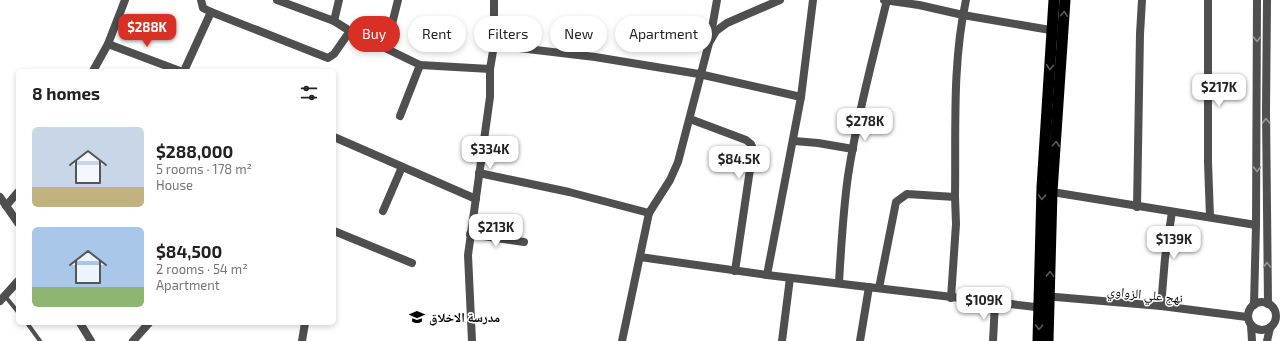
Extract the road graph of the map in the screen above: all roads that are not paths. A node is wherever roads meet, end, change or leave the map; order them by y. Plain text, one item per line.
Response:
1 (124, 0) edge
2 (201, 0) edge
3 (277, 0) edge
4 (338, 0) edge
5 (398, 0) edge
6 (494, 0) edge
7 (717, 0) edge
8 (780, 0) edge
9 (813, 0) edge
10 (886, 0) edge
11 (966, 0) edge
12 (1054, 0) edge
13 (1065, 0) edge
14 (1142, 0) edge
15 (1208, 0) edge
16 (1257, 0) edge
17 (1268, 0) edge
18 (211, 12) junction
19 (963, 15) junction
20 (394, 16) edge
21 (494, 16) edge
22 (334, 21) junction
23 (712, 27) edge
24 (348, 30) edge
25 (1058, 31) junction
26 (348, 34) edge
27 (712, 38) edge
28 (108, 44) junction
29 (542, 51) edge
30 (394, 52) edge
31 (493, 52) edge
32 (706, 52) edge
33 (420, 64) junction
34 (94, 69) edge
35 (175, 69) edge
36 (185, 69) edge
37 (490, 69) junction
38 (699, 74) junction
39 (801, 97) junction
40 (400, 116) dead end
41 (690, 119) junction
42 (336, 138) edge
43 (794, 141) junction
44 (853, 150) junction
45 (402, 167) junction
46 (479, 173) junction
47 (1052, 192) junction
48 (16, 194) edge
49 (955, 196) junction
50 (0, 197) edge
51 (476, 199) junction
52 (6, 206) junction
53 (1137, 207) junction
54 (382, 211) dead end
55 (649, 212) junction
56 (1172, 212) junction
57 (1210, 217) junction
58 (16, 219) edge
59 (1256, 225) junction
60 (336, 232) edge
61 (470, 234) junction
62 (524, 242) dead end
63 (640, 257) junction
64 (412, 264) dead end
65 (735, 271) junction
66 (767, 275) junction
67 (790, 278) junction
68 (16, 283) edge
69 (839, 283) junction
70 (869, 287) junction
71 (879, 288) junction
72 (1045, 296) junction
73 (3, 298) edge
74 (951, 298) junction
75 (995, 303) junction
76 (1268, 304) junction
77 (1254, 305) junction
78 (1160, 306) junction
79 (1044, 308) junction
80 (16, 310) edge
81 (1279, 314) edge
82 (1249, 322) junction
83 (28, 325) edge
84 (81, 325) edge
85 (146, 325) edge
86 (305, 325) edge
87 (1270, 328) junction
88 (40, 341) edge
89 (91, 341) edge
90 (133, 341) edge
91 (302, 341) edge
92 (472, 341) edge
93 (622, 341) edge
94 (782, 341) edge
95 (860, 341) edge
96 (992, 341) edge
97 (1038, 341) edge
98 (1048, 341) edge
99 (1252, 341) edge
100 (1267, 341) edge

1 - 28 street
2 - 18 street
3 - 22 street
4 - 22 street
5 - 20 street
6 - 21 street
7 - 23 street
8 - 27 street
9 - 39 street
10 - 19 street
10 - 44 street
11 - 19 street
12 - 25 highway
25 -> 13 highway
14 - 53 street
15 - 57 street
16 -> 59 street
76 -> 17 street
18 - 26 street
18 - 36 street
19 - 25 street
19 - 49 street
22 - 24 street
47 -> 25 highway
25 -> 72 highway
28 - 34 street
28 - 35 street
29 - 38 street
30 - 33 street
31 - 37 street
32 - 38 street
33 - 37 street
33 - 40 street
37 - 46 street
38 - 39 street
38 - 41 street
39 - 43 street
41 - 55 street
41 - 65 street
42 - 45 street
43 - 44 street
43 - 66 street
44 - 69 street
45 - 51 street
45 - 54 street
46 - 51 street
46 - 55 street
47 - 53 street
72 -> 47 highway
48 - 52 street
49 - 71 street
49 - 74 street
50 - 52 street
51 - 61 street
52 - 58 street
53 - 56 street
55 - 63 street
56 - 57 street
56 - 78 street
57 - 59 street
59 - 77 street
60 - 64 street
61 - 62 street
61 - 92 street
63 - 65 street
63 - 93 street
65 - 66 street
66 - 67 street
67 - 69 street
67 - 94 street
68 - 73 street
69 - 70 street
70 - 71 street
70 - 95 street
71 - 74 street
72 - 78 street, نهج علي الزواوي
72 - 79 highway
73 - 80 lane
74 - 75 street
75 - 79 street
75 - 96 street
76 - 77 street
76 - 81 street
77 - 82 street
78 - 82 street, نهج علي الزواوي
79 -> 97 highway
79 - 98 highway
81 - 87 street
82 - 87 street
82 - 99 street
83 - 88 lane
84 - 89 street
85 - 90 street
86 - 91 street
87 - 100 street

